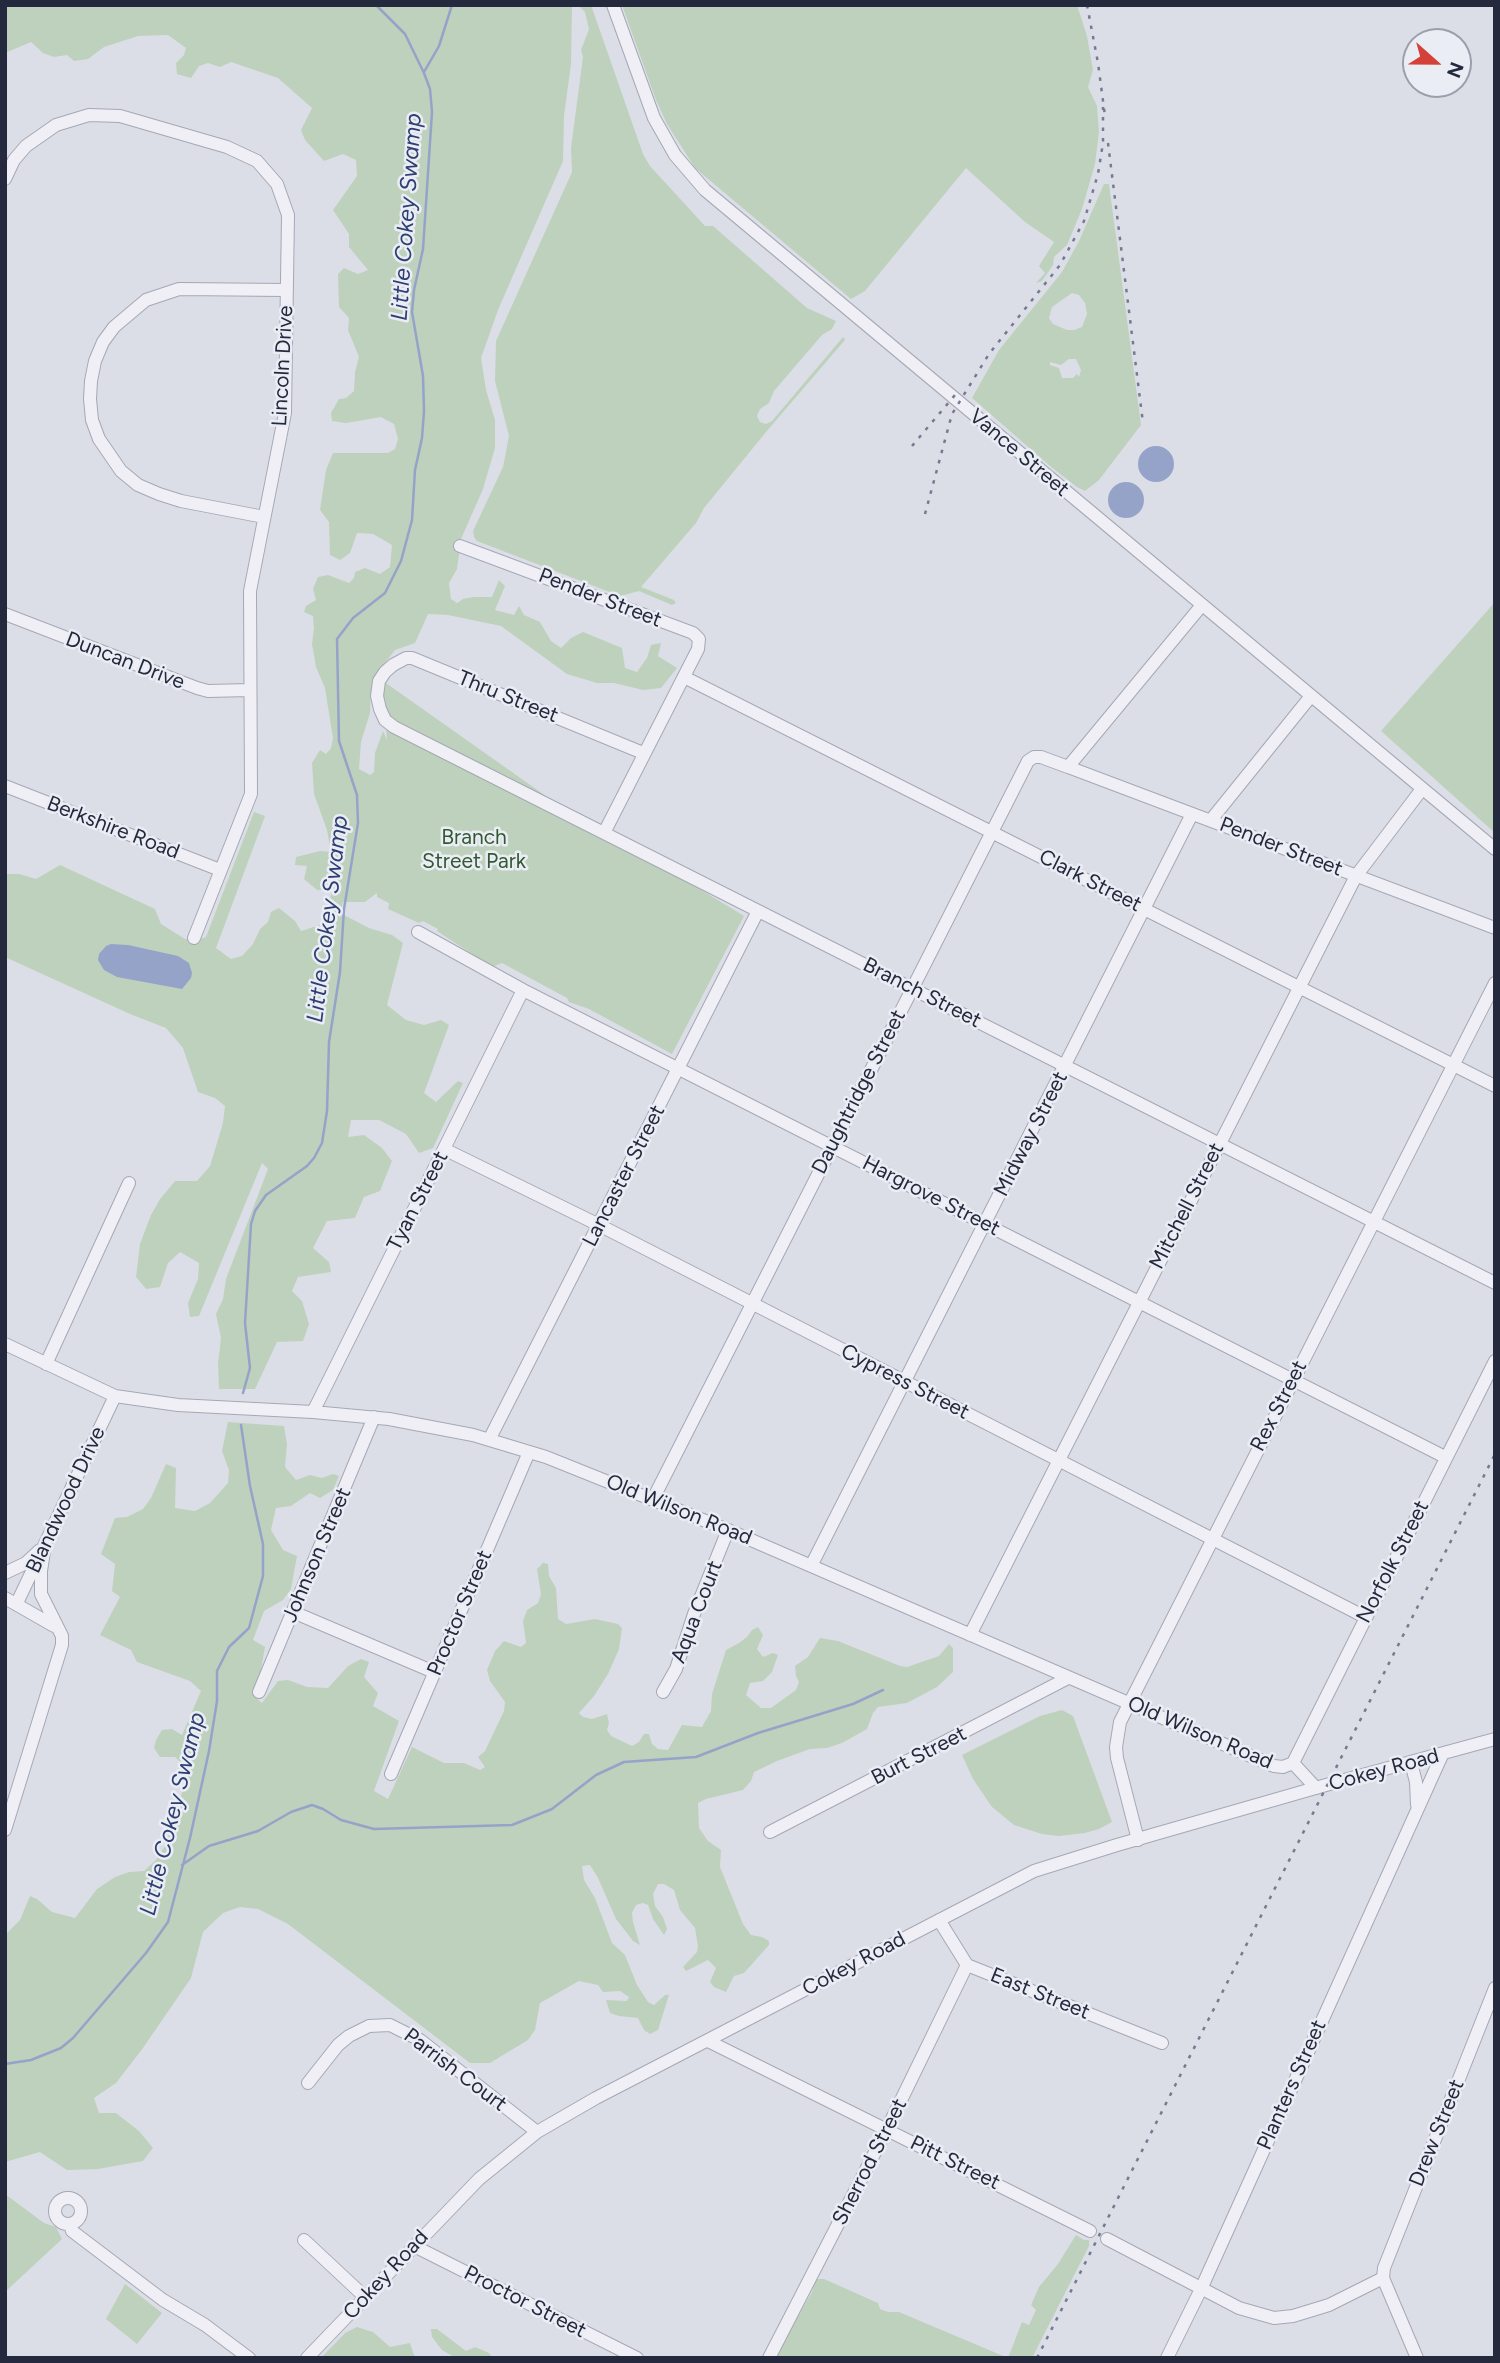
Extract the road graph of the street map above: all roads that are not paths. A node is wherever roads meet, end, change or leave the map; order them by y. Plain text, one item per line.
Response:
1 (613, 5) edge
2 (5, 179) edge
3 (286, 290) junction
4 (264, 517) junction
5 (460, 546) dead end
6 (1202, 605) junction
7 (5, 614) edge
8 (684, 677) junction
9 (379, 681) joint
10 (249, 690) junction
11 (1311, 696) junction
12 (643, 753) junction
13 (1068, 767) junction
14 (5, 786) edge
15 (1422, 789) junction
16 (1192, 814) junction
17 (1211, 820) junction
18 (992, 831) junction
19 (604, 833) junction
20 (1495, 849) edge
21 (220, 870) junction
22 (1356, 876) junction
23 (1145, 909) junction
24 (758, 911) junction
25 (1495, 928) edge
26 (418, 932) dead end
27 (194, 938) dead end
28 (1495, 984) edge
29 (1299, 986) junction
30 (911, 988) junction
31 (523, 990) junction
32 (1452, 1065) junction
33 (1066, 1066) junction
34 (679, 1068) junction
35 (1495, 1086) edge
36 (1219, 1144) junction
37 (832, 1146) junction
38 (444, 1149) junction
39 (128, 1182) dead end
40 (1373, 1222) junction
41 (985, 1223) junction
42 (599, 1225) junction
43 (1495, 1283) edge
44 (1138, 1301) junction
45 (751, 1304) junction
46 (5, 1344) edge
47 (1495, 1361) edge
48 (46, 1364) junction
49 (1293, 1379) junction
50 (906, 1383) junction
51 (115, 1396) junction
52 (313, 1412) junction
53 (374, 1417) junction
54 (489, 1440) junction
55 (529, 1452) junction
56 (1445, 1457) junction
57 (1059, 1460) junction
58 (653, 1499) junction
59 (728, 1530) junction
60 (1213, 1538) junction
61 (45, 1545) junction
62 (811, 1566) junction
63 (5, 1573) edge
64 (11, 1601) edge
65 (293, 1612) junction
66 (1365, 1617) junction
67 (57, 1628) junction
68 (970, 1635) junction
69 (434, 1672) junction
70 (1068, 1678) junction
71 (258, 1692) dead end
72 (663, 1692) dead end
73 (1129, 1703) junction
74 (1495, 1740) edge
75 (1443, 1755) junction
76 (1293, 1763) junction
77 (1411, 1763) junction
78 (391, 1774) dead end
79 (1316, 1788) junction
80 (1416, 1812) junction
81 (5, 1830) edge
82 (769, 1832) dead end
83 (1138, 1840) junction
84 (939, 1920) junction
85 (967, 1965) junction
86 (1494, 1992) edge
87 (708, 2041) junction
88 (1162, 2043) dead end
89 (308, 2083) dead end
90 (887, 2129) junction
91 (537, 2132) junction
92 (70, 2224) dead end
93 (1090, 2231) dead end
94 (1107, 2239) dead end
95 (304, 2240) dead end
96 (414, 2246) junction
97 (1383, 2278) junction
98 (1201, 2289) junction
99 (365, 2297) junction
100 (249, 2358) edge
101 (307, 2358) edge
102 (637, 2358) edge
103 (769, 2358) edge
104 (1167, 2358) edge
105 (1417, 2358) edge

1 - 6 street, Vance Street
2 - 3 street, Lincoln Drive
3 - 4 street, Lincoln Drive
3 - 4 street
4 - 10 street, Lincoln Drive
5 - 8 street, Pender Street
6 - 11 street, Vance Street
6 - 13 street
7 - 10 street, Duncan Drive
8 - 12 street
8 - 18 street, Clark Street
9 - 12 street, Thru Street
9 - 19 street, Branch Street
10 - 21 street, Lincoln Drive
11 - 15 street, Vance Street
11 - 17 street
12 - 19 street
13 - 16 street, Pender Street
13 - 18 street, Daughtridge Street
14 - 21 street, Berkshire Road
15 - 20 street, Vance Street
15 - 22 street, Mitchell Street
16 - 17 street, Pender Street
16 - 23 street, Midway Street
17 - 22 street, Pender Street
18 - 23 street, Clark Street
18 - 30 street, Daughtridge Street
19 - 24 street, Branch Street
21 - 27 street, Lincoln Drive
22 - 25 street, Pender Street
22 - 29 street, Mitchell Street
23 - 29 street, Clark Street
23 - 33 street, Midway Street
24 - 30 street, Branch Street
24 - 34 street, Lancaster Street
26 - 31 street, Hargrove Street
28 - 32 street, Rex Street
29 - 32 street, Clark Street
29 - 36 street, Mitchell Street
30 - 33 street, Branch Street
30 - 37 street, Daughtridge Street
31 - 34 street, Hargrove Street
31 - 38 street, Tyan Street
32 - 35 street, Clark Street
32 - 40 street, Rex Street
33 - 36 street, Branch Street
33 - 41 street, Midway Street
34 - 37 street, Hargrove Street
34 - 42 street, Lancaster Street
36 - 40 street, Branch Street
36 - 44 street, Mitchell Street
37 - 41 street, Hargrove Street
37 - 45 street, Daughtridge Street
38 - 42 street, Cypress Street
38 - 52 street, Tyan Street
39 - 48 street
40 - 43 street, Branch Street
40 - 49 street, Rex Street
41 - 44 street, Hargrove Street
41 - 50 street, Midway Street
42 - 45 street, Cypress Street
42 - 54 street, Lancaster Street
44 - 49 street, Hargrove Street
44 - 57 street, Mitchell Street
45 - 50 street, Cypress Street
45 - 58 street, Daughtridge Street
46 - 48 street, Old Wilson Road
47 - 56 street, Norfolk Street
48 - 51 street, Old Wilson Road
49 - 56 street, Hargrove Street
49 - 60 street, Rex Street
50 - 57 street, Cypress Street
50 - 62 street, Midway Street
51 - 52 street, Old Wilson Road
51 - 61 street, Blandwood Drive
52 - 53 street, Old Wilson Road
53 - 54 street, Old Wilson Road
53 - 65 street, Johnson Street
54 - 55 street, Old Wilson Road
55 - 58 street, Old Wilson Road
55 - 69 street, Proctor Street
56 - 66 street, Norfolk Street
57 - 60 street, Cypress Street
57 - 68 street, Mitchell Street
58 - 59 street, Old Wilson Road
59 - 62 street, Old Wilson Road
59 - 72 street, Aqua Court
60 - 66 street, Cypress Street
60 - 73 street, Rex Street
61 - 63 street
61 - 64 street, Blandwood Drive
61 - 67 street
62 - 68 street, Old Wilson Road
64 - 67 street
65 - 69 street
65 - 71 street, Johnson Street
66 - 76 street, Norfolk Street
67 - 81 street
68 - 70 street, Old Wilson Road
69 - 78 street, Proctor Street
70 - 73 street, Old Wilson Road
70 - 82 street, Burt Street
73 - 76 street, Old Wilson Road
73 - 83 street, Rex Street
74 - 75 street, Cokey Road
75 - 77 street, Cokey Road
75 - 80 street, Planters Street
76 - 79 street, Old Wilson Road
77 - 79 street, Cokey Road
77 - 80 street, Planters Street
79 - 83 street, Cokey Road
80 - 98 street, Planters Street
83 - 84 street, Cokey Road
84 - 85 street, East Street
84 - 87 street, Cokey Road
85 - 88 street, East Street
85 - 90 street, Sherrod Street
86 - 97 street, Drew Street
87 - 90 street, Pitt Street
87 - 91 street, Cokey Road
89 - 91 street, Parrish Court
90 - 93 street, Pitt Street
90 - 103 street, Sherrod Street
91 - 96 street, Cokey Road
92 - 100 street
94 - 98 street
95 - 99 street
96 - 99 street, Cokey Road
96 - 102 street, Proctor Street
97 - 98 street
97 - 105 street
98 - 104 street, Planters Street
99 - 101 street, Cokey Road

